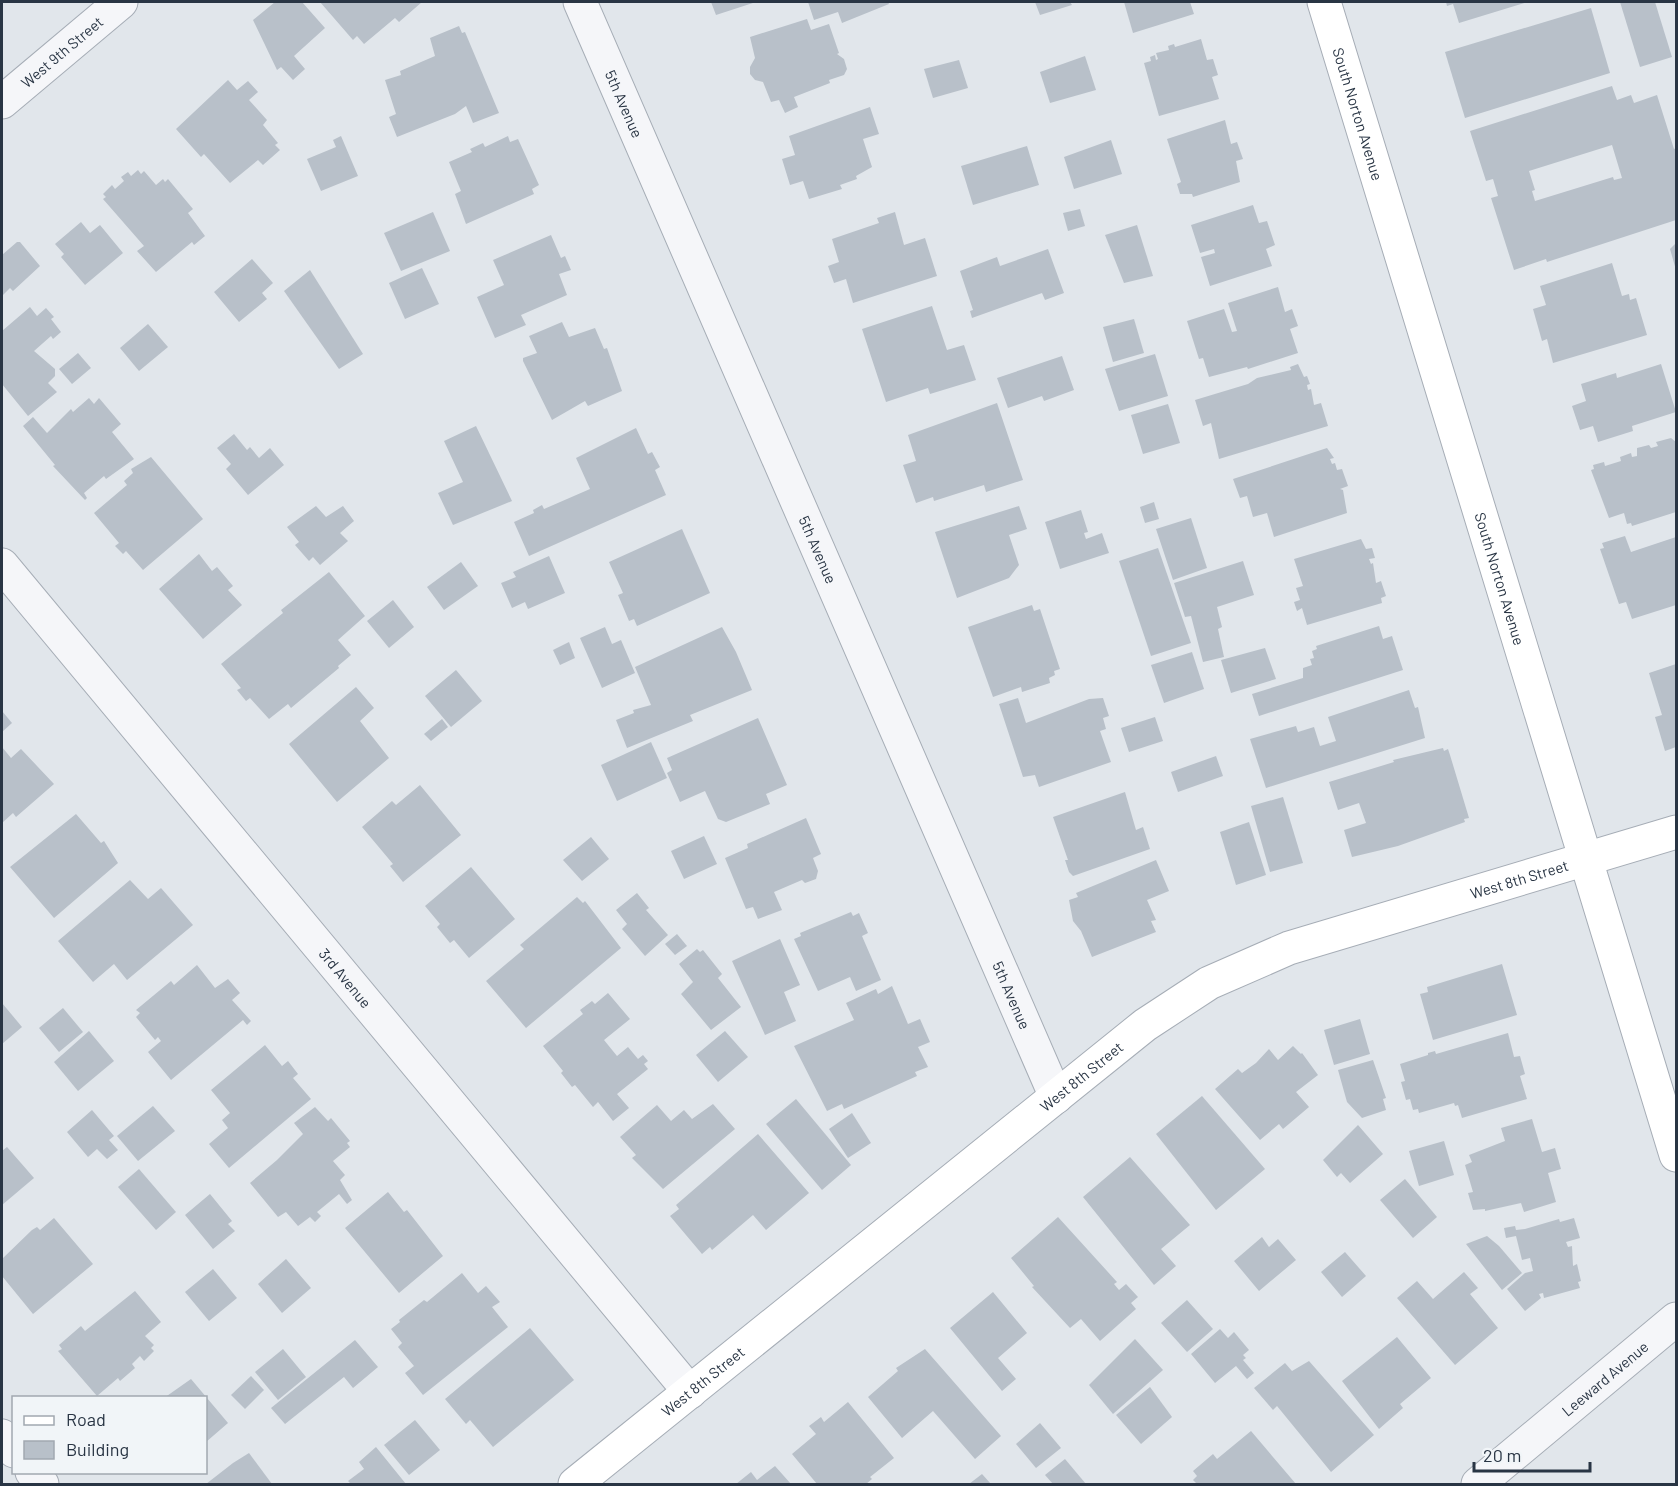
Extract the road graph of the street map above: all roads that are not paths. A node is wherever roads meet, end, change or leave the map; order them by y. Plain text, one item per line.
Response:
1 (121, 2) edge
2 (580, 2) edge
3 (1324, 2) edge
4 (2, 102) edge
5 (2, 565) edge
6 (1677, 832) edge
7 (1585, 859) junction
8 (1056, 1097) junction
9 (1677, 1155) edge
10 (1677, 1319) edge
11 (690, 1392) junction
12 (2, 1436) edge
13 (12, 1448) edge
14 (575, 1485) edge
15 (1479, 1485) edge

1 - 4 street, West 9th Street
2 - 8 street, 5th Avenue
3 - 7 main road, South Norton Avenue
5 - 11 street, 3rd Avenue
6 - 7 main road, West 8th Street
7 - 8 main road, West 8th Street
7 - 9 main road, South Norton Avenue
8 - 11 main road, West 8th Street
10 - 15 street, Leeward Avenue
11 - 14 main road, West 8th Street
12 - 13 street

